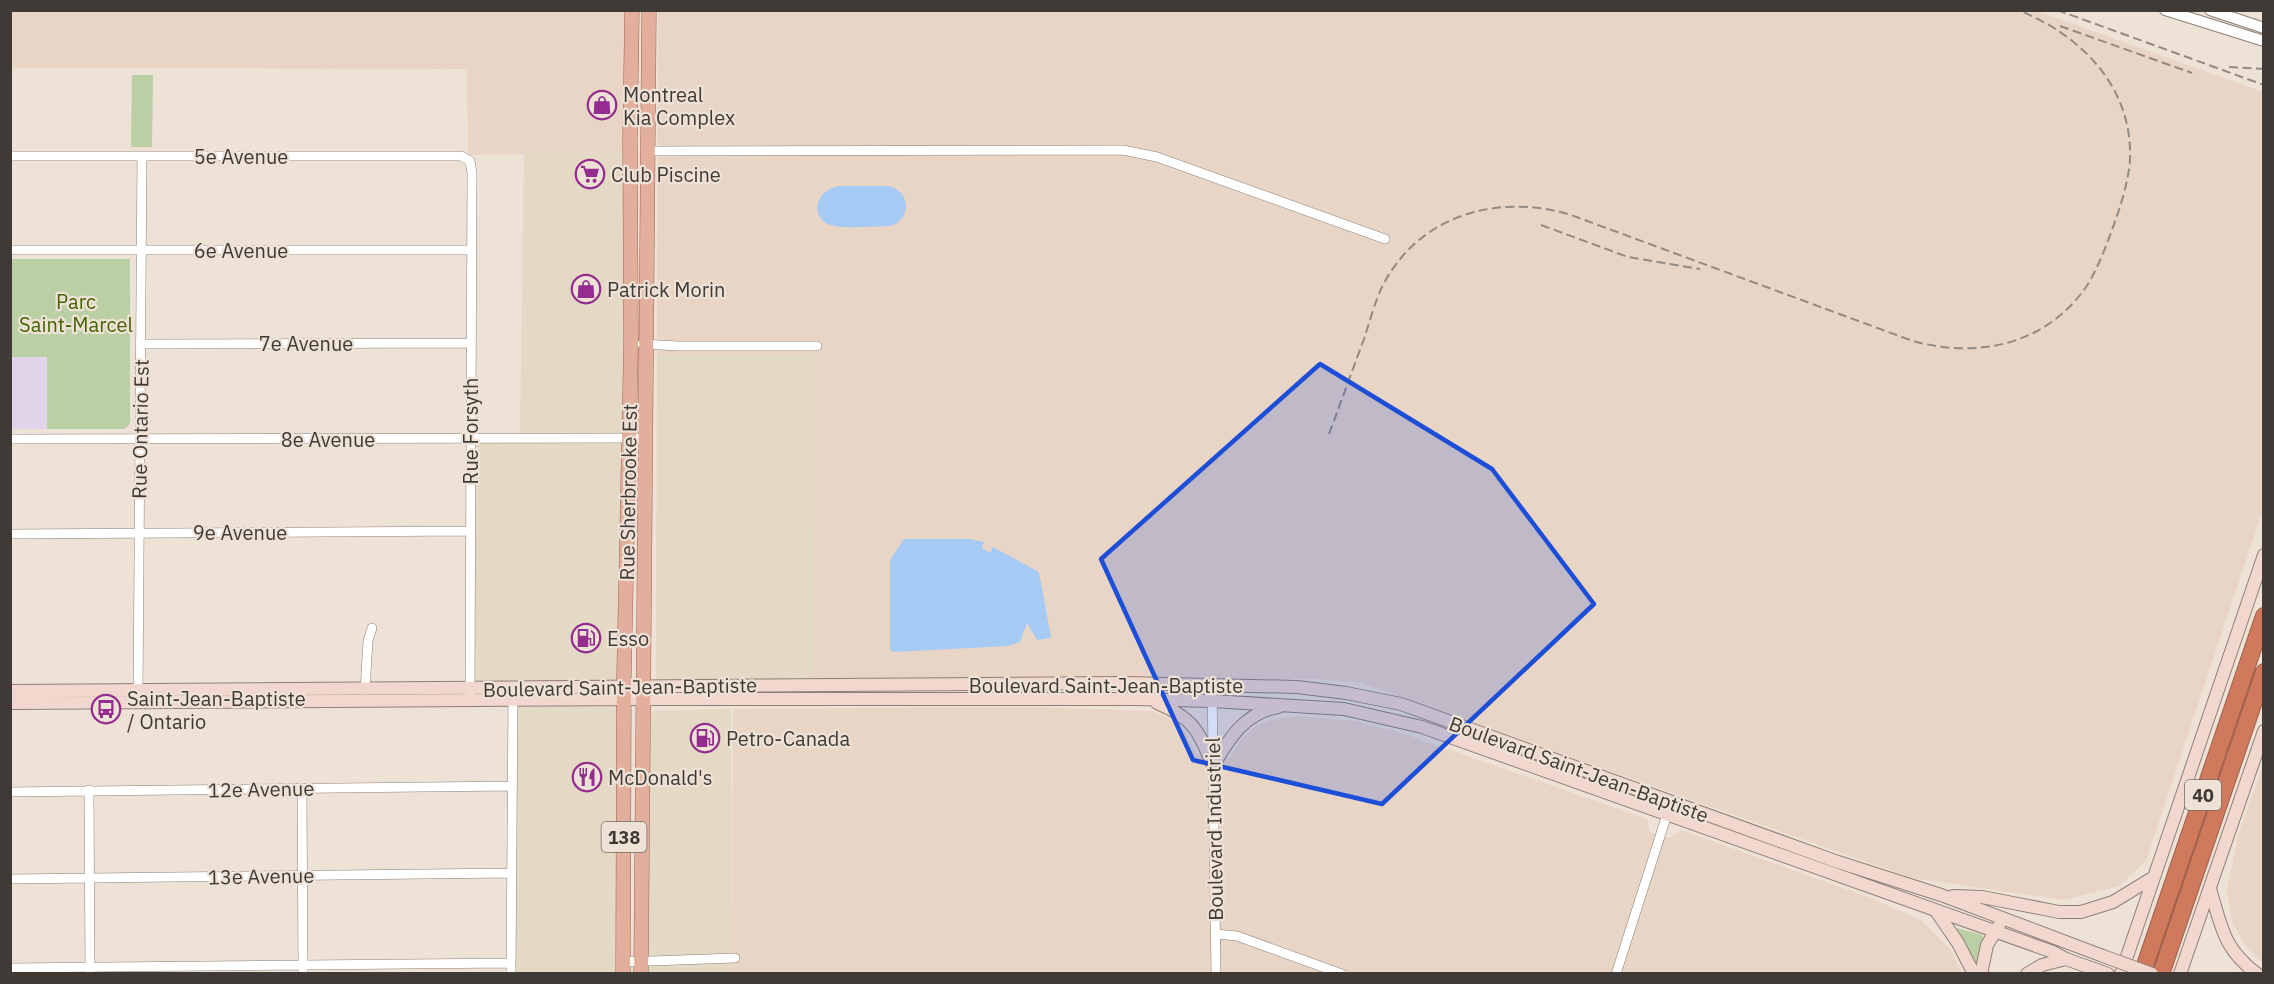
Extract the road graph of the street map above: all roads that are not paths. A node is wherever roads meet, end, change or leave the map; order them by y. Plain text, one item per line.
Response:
1 (632, 10) edge
2 (649, 10) edge
3 (2165, 10) edge
4 (2210, 10) edge
5 (2264, 28) edge
6 (2264, 41) edge
7 (648, 151) junction
8 (630, 152) junction
9 (10, 156) edge
10 (142, 156) junction
11 (470, 161) joint
12 (1385, 238) dead end
13 (10, 250) edge
14 (140, 250) junction
15 (472, 250) junction
16 (630, 250) junction
17 (647, 251) junction
18 (647, 289) junction
19 (630, 291) junction
20 (471, 343) junction
21 (631, 343) junction
22 (140, 344) junction
23 (646, 344) junction
24 (816, 346) dead end
25 (629, 438) junction
26 (646, 438) junction
27 (10, 439) edge
28 (140, 439) junction
29 (470, 439) junction
30 (470, 531) junction
31 (139, 533) junction
32 (10, 534) edge
33 (627, 551) junction
34 (646, 552) junction
35 (2264, 555) edge
36 (2264, 616) edge
37 (372, 628) dead end
38 (2264, 672) edge
39 (816, 684) junction
40 (858, 684) junction
41 (1212, 684) junction
42 (1016, 685) junction
43 (10, 691) edge
44 (624, 693) junction
45 (644, 693) junction
46 (513, 694) junction
47 (364, 695) junction
48 (470, 695) junction
49 (138, 697) junction
50 (817, 699) junction
51 (858, 699) junction
52 (1016, 699) junction
53 (1135, 699) junction
54 (1212, 701) junction
55 (10, 703) edge
56 (1294, 704) junction
57 (2264, 731) edge
58 (1213, 766) junction
59 (512, 786) junction
60 (302, 788) junction
61 (89, 790) junction
62 (10, 792) edge
63 (1669, 808) junction
64 (624, 864) junction
65 (643, 864) junction
66 (511, 873) junction
67 (303, 875) junction
68 (2154, 877) junction
69 (89, 878) junction
70 (10, 879) edge
71 (2210, 889) junction
72 (1941, 895) junction
73 (1936, 911) junction
74 (2004, 920) junction
75 (1995, 931) junction
76 (1216, 934) junction
77 (735, 958) dead end
78 (2066, 959) junction
79 (511, 963) junction
80 (641, 967) edge
81 (10, 968) edge
82 (623, 968) edge
83 (303, 969) edge
84 (90, 970) edge
85 (2103, 972) edge
86 (511, 974) edge
87 (1216, 974) edge
88 (1342, 974) edge
89 (1616, 974) edge
90 (1974, 974) edge
91 (1981, 974) edge
92 (2027, 974) edge
93 (2121, 974) edge
94 (2142, 974) edge
95 (2152, 974) edge
96 (2161, 974) edge
97 (2180, 974) edge
98 (2257, 974) edge

1 - 8 main road, Rue Sherbrooke Est / 138
2 - 7 main road, Rue Sherbrooke Est / 138
3 - 6 street
4 - 5 street
7 - 8 main road
7 - 12 street
7 - 17 main road, Rue Sherbrooke Est / 138
8 - 16 main road, Rue Sherbrooke Est / 138
9 - 10 street, 5e Avenue
10 - 11 street, 5e Avenue
10 - 14 street, Rue Ontario Est
11 - 15 street, Rue Forsyth
13 - 14 street, 6e Avenue
14 - 15 street, 6e Avenue
14 - 22 street, Rue Ontario Est
15 - 20 street, Rue Forsyth
16 - 17 main road
16 - 19 main road, Rue Sherbrooke Est / 138
17 - 18 main road, Rue Sherbrooke Est / 138
18 - 19 main road
18 - 23 main road, Rue Sherbrooke Est / 138
19 - 21 main road, Rue Sherbrooke Est / 138
20 - 22 street, 7e Avenue
20 - 29 street, Rue Forsyth
21 - 23 street
21 - 25 main road, Rue Sherbrooke Est / 138
22 - 28 street, Rue Ontario Est
23 - 24 street
23 - 26 main road, Rue Sherbrooke Est / 138
25 - 26 street, 8e Avenue
25 - 29 street, 8e Avenue
25 - 33 main road, Rue Sherbrooke Est / 138
26 - 34 main road, Rue Sherbrooke Est / 138
27 - 28 street, 8e Avenue
28 - 29 street, 8e Avenue
28 - 31 street, Rue Ontario Est
29 - 30 street, Rue Forsyth
30 - 31 street, 9e Avenue
30 - 48 street, Rue Forsyth
31 - 32 street, 9e Avenue
31 - 49 street, Rue Ontario Est
33 - 34 main road
33 - 44 main road, Rue Sherbrooke Est / 138
34 - 45 main road, Rue Sherbrooke Est / 138
35 - 68 main road
36 - 94 highway, 40
37 - 47 street
38 - 96 highway, 40
39 - 40 main road, Boulevard Saint-Jean-Baptiste
39 - 45 main road, Boulevard Saint-Jean-Baptiste
39 - 50 main road
40 - 42 main road, Boulevard Saint-Jean-Baptiste
40 - 51 main road
41 - 42 main road, Boulevard Saint-Jean-Baptiste
41 - 54 street, Boulevard Industriel
41 - 63 main road, Boulevard Saint-Jean-Baptiste
42 - 52 main road
43 - 49 main road, Boulevard Saint-Jean-Baptiste
44 - 45 main road, Boulevard Saint-Jean-Baptiste
44 - 46 main road, Boulevard Saint-Jean-Baptiste
44 - 64 main road, Rue Sherbrooke Est / 138
45 - 50 main road, Boulevard Saint-Jean-Baptiste
45 - 65 main road, Rue Sherbrooke Est / 138
46 - 48 main road, Boulevard Saint-Jean-Baptiste
46 - 59 street
47 - 48 main road, Boulevard Saint-Jean-Baptiste
47 - 49 main road, Boulevard Saint-Jean-Baptiste
49 - 55 main road, Boulevard Saint-Jean-Baptiste
50 - 51 main road, Boulevard Saint-Jean-Baptiste
51 - 52 main road, Boulevard Saint-Jean-Baptiste
52 - 53 main road, Boulevard Saint-Jean-Baptiste
53 - 54 main road, Boulevard Saint-Jean-Baptiste
53 - 58 main road
54 - 56 main road, Boulevard Saint-Jean-Baptiste
54 - 58 street, Boulevard Industriel
56 - 58 main road
56 - 63 main road, Boulevard Saint-Jean-Baptiste
57 - 71 main road
58 - 76 street, Boulevard Industriel
59 - 60 street, 12e Avenue
59 - 66 street
60 - 61 street, 12e Avenue
60 - 67 street
61 - 62 street, 12e Avenue
61 - 69 street
63 - 72 main road, Boulevard Saint-Jean-Baptiste
63 - 73 main road, Boulevard Saint-Jean-Baptiste
63 - 89 street
64 - 65 main road
64 - 82 main road, Rue Sherbrooke Est / 138
65 - 80 main road, Rue Sherbrooke Est / 138
66 - 67 street, 13e Avenue
66 - 79 street
67 - 69 street, 13e Avenue
67 - 83 street
68 - 72 main road
68 - 93 main road
69 - 70 street, 13e Avenue
69 - 84 street
71 - 97 main road
71 - 98 main road
72 - 74 main road, Boulevard Saint-Jean-Baptiste
73 - 75 main road, Boulevard Saint-Jean-Baptiste
73 - 90 main road
74 - 75 main road
74 - 95 main road, Boulevard Saint-Jean-Baptiste, bridge
75 - 78 main road, Boulevard Saint-Jean-Baptiste
75 - 91 main road
76 - 87 street, Boulevard Industriel
76 - 88 street
77 - 80 street
78 - 85 main road, Boulevard Saint-Jean-Baptiste
78 - 92 main road
79 - 83 street
79 - 86 street
80 - 82 street
81 - 84 street
83 - 84 street

